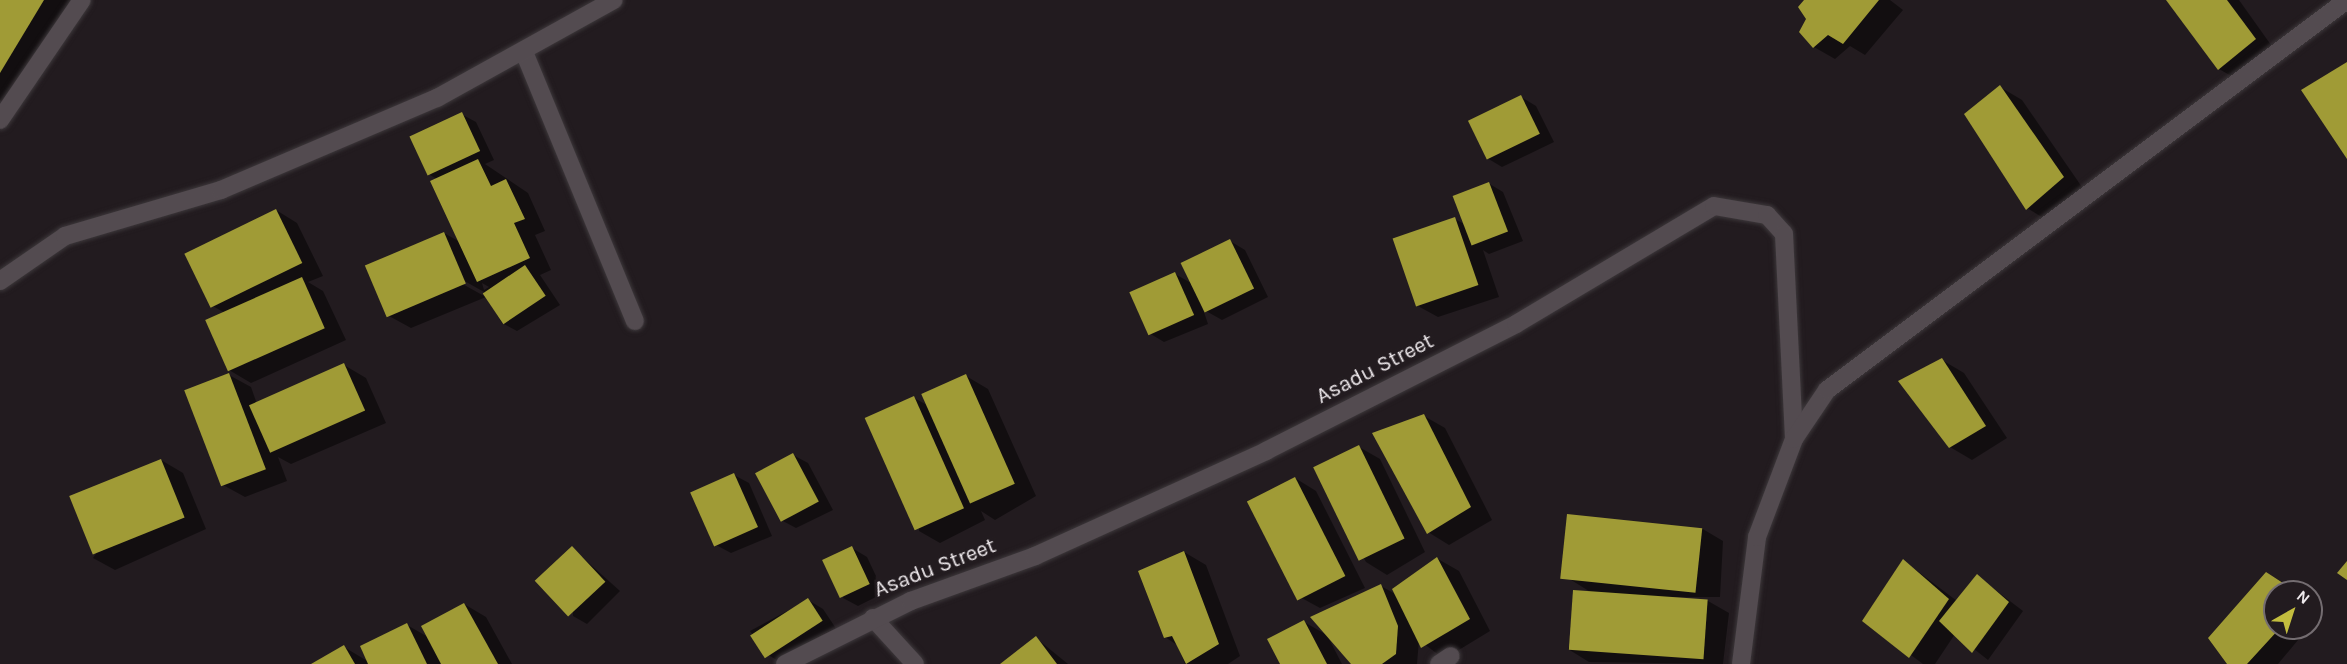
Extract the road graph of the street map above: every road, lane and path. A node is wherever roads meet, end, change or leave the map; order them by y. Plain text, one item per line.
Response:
1 (82, 0) edge
2 (614, 0) edge
3 (2347, 0) edge
4 (524, 52) junction
5 (0, 120) edge
6 (0, 281) edge
7 (635, 321) dead end
8 (1794, 439) junction
9 (873, 618) junction
10 (785, 664) edge
11 (915, 664) edge
12 (1741, 664) edge

1 - 5 street
2 - 4 street
3 - 8 street
4 - 6 street
4 - 7 street
8 - 9 street, Asadu Street
8 - 12 street
9 - 10 street, Asadu Street
9 - 11 street

